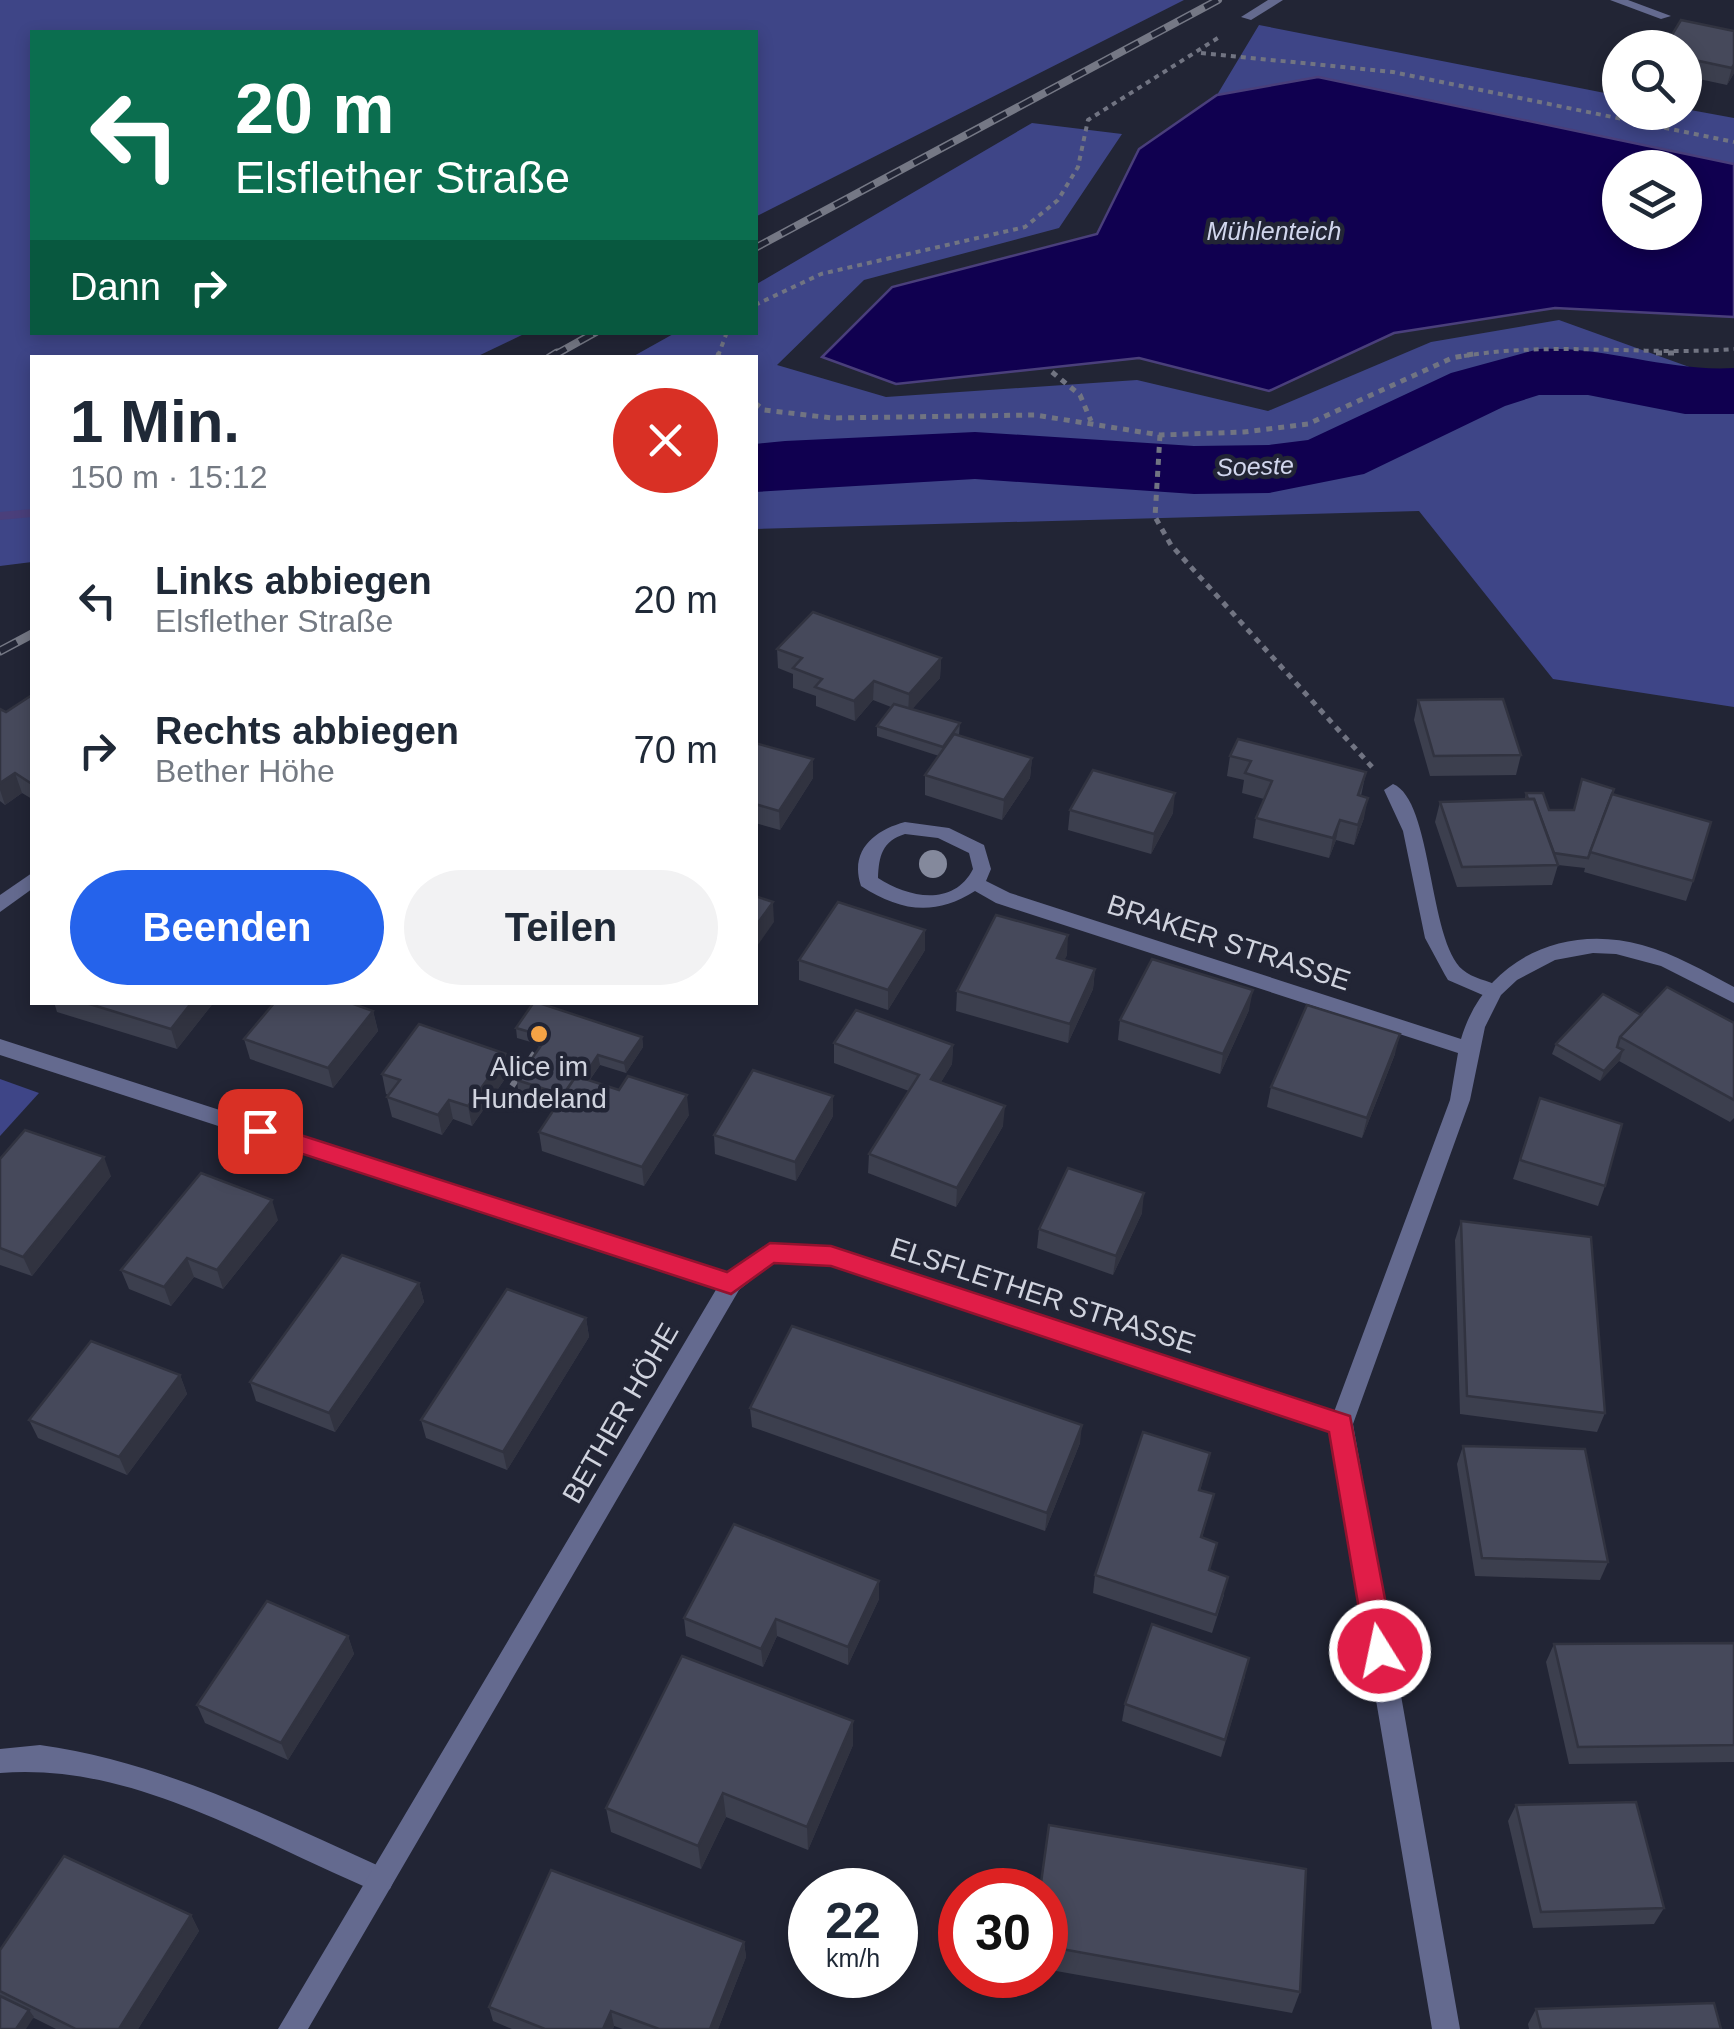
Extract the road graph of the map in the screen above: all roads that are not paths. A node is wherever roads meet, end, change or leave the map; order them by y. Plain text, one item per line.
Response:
1 (1277, 0) edge
2 (1616, 0) edge
3 (1247, 16) dead end
4 (1665, 16) dead end
5 (1393, 790) road end
6 (30, 882) edge
7 (975, 883) junction
8 (0, 905) edge
9 (1492, 991) junction
10 (1734, 996) edge
11 (0, 1047) edge
12 (1468, 1049) junction
13 (731, 1284) junction
14 (1341, 1424) junction
15 (0, 1761) edge
16 (380, 1880) junction
17 (292, 2029) edge
18 (1446, 2029) edge

1 - 3 street
2 - 4 street
5 - 9 street
6 - 8 street
7 - 7 street
7 - 12 street, BRAKER STRASSE
9 - 10 street
9 - 12 street
11 - 13 street
12 - 14 street
13 - 14 street, ELSFLETHER STRASSE
13 - 16 street, BETHER HÖHE
14 - 18 street
15 - 16 street
16 - 17 street, BETHER HÖHE

